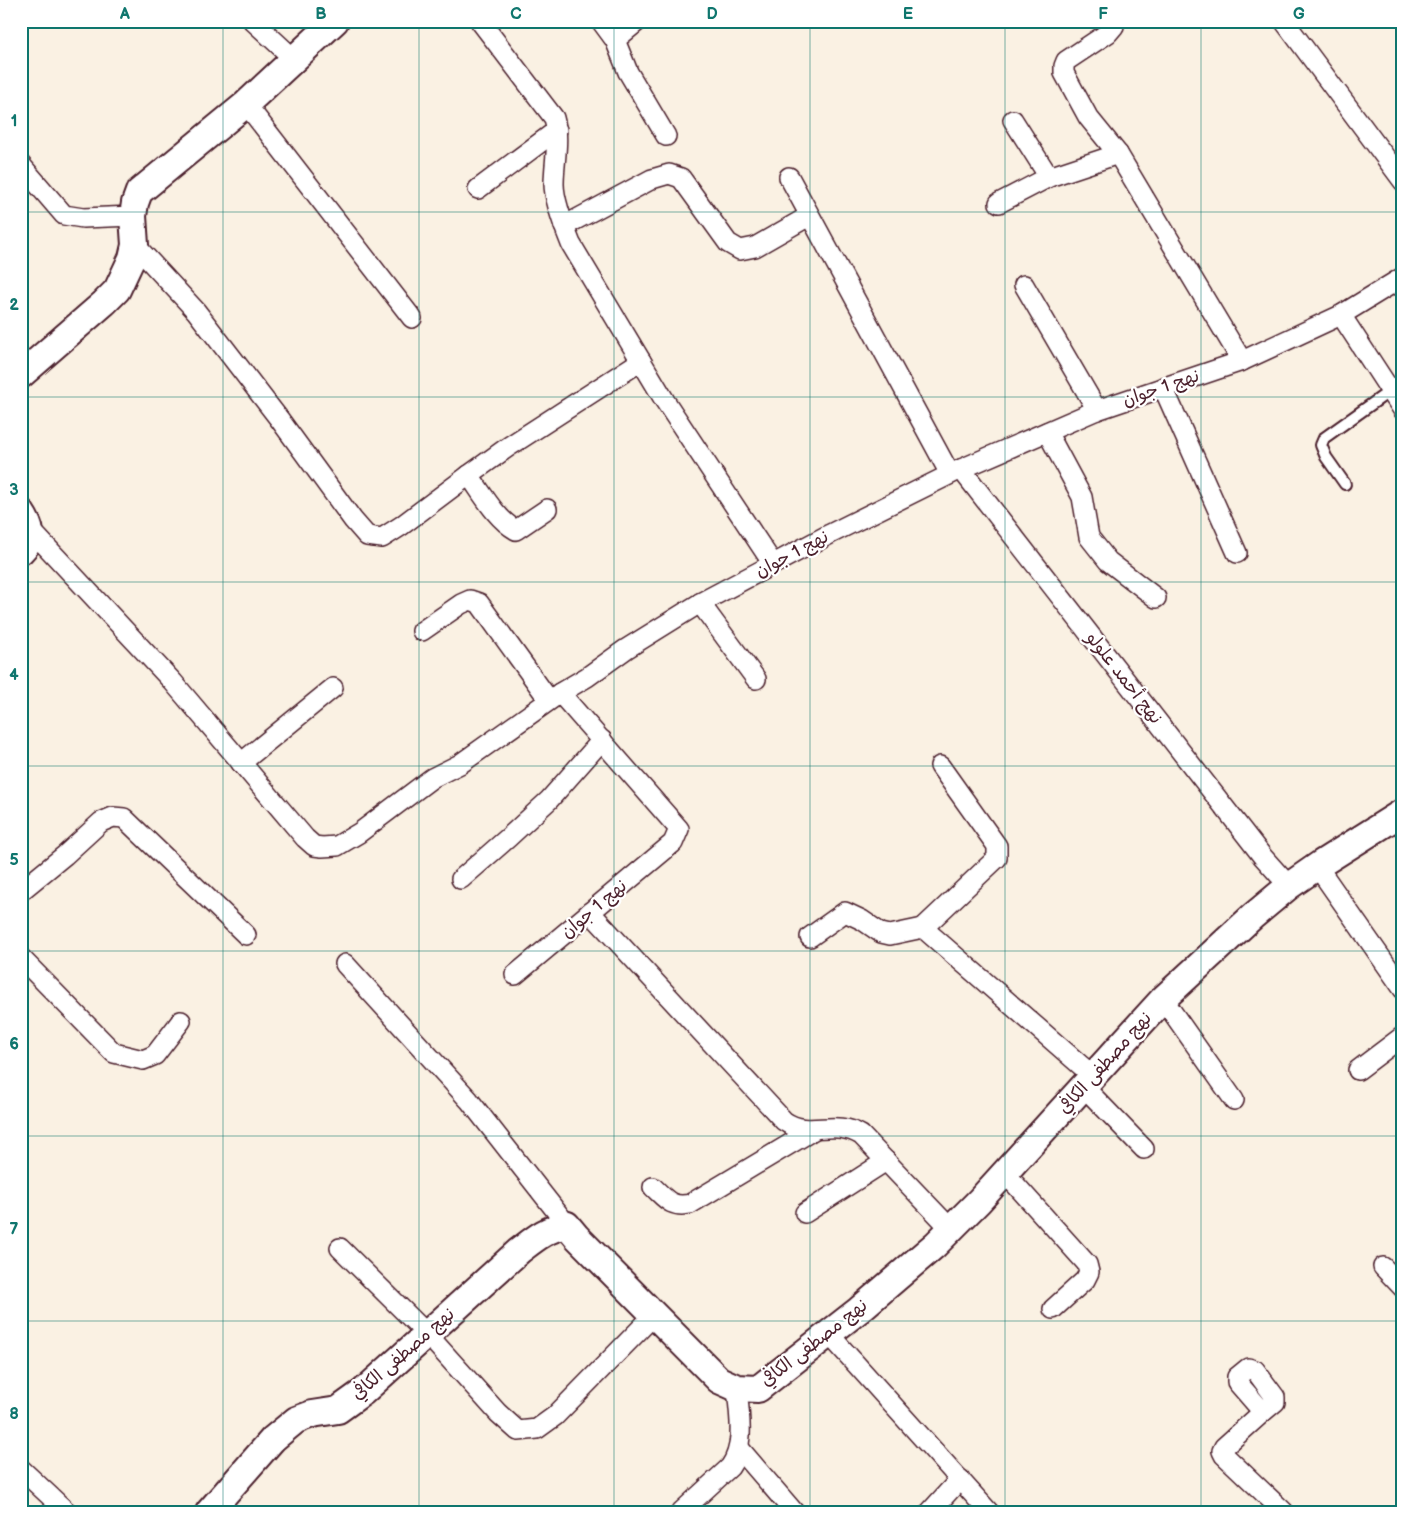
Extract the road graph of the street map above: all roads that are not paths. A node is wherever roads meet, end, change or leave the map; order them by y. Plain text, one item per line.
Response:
1 (253, 21) edge
2 (335, 21) edge
3 (480, 21) edge
4 (601, 21) edge
5 (638, 21) edge
6 (1113, 21) edge
7 (1284, 21) edge
8 (615, 40) junction
9 (294, 59) junction
10 (246, 104) junction
11 (1013, 120) dead end
12 (557, 130) junction
13 (666, 136) dead end
14 (1118, 154) junction
15 (21, 165) edge
16 (789, 177) dead end
17 (1049, 177) junction
18 (1403, 181) edge
19 (478, 189) dead end
20 (999, 203) dead end
21 (133, 216) junction
22 (810, 216) junction
23 (564, 226) junction
24 (135, 245) junction
25 (1403, 277) edge
26 (1024, 285) dead end
27 (1341, 315) junction
28 (412, 318) dead end
29 (641, 361) junction
30 (1242, 361) junction
31 (21, 375) edge
32 (1163, 387) junction
33 (1390, 391) junction
34 (1098, 410) junction
35 (1403, 410) edge
36 (1047, 432) junction
37 (956, 471) junction
38 (469, 474) junction
39 (1345, 484) dead end
40 (547, 510) dead end
41 (24, 531) edge
42 (1237, 553) dead end
43 (773, 564) junction
44 (1156, 598) dead end
45 (700, 603) junction
46 (422, 631) dead end
47 (756, 678) dead end
48 (333, 688) dead end
49 (554, 696) junction
50 (602, 740) junction
51 (241, 762) junction
52 (940, 766) dead end
53 (1403, 812) edge
54 (1317, 866) junction
55 (462, 879) dead end
56 (1289, 886) junction
57 (21, 891) edge
58 (590, 912) junction
59 (923, 928) junction
60 (246, 935) dead end
61 (810, 937) dead end
62 (21, 958) edge
63 (345, 964) dead end
64 (515, 974) dead end
65 (1403, 988) edge
66 (1163, 999) junction
67 (180, 1022) dead end
68 (1403, 1036) edge
69 (1358, 1070) dead end
70 (1088, 1081) junction
71 (1234, 1100) dead end
72 (815, 1129) junction
73 (1144, 1149) dead end
74 (886, 1161) junction
75 (1005, 1173) junction
76 (653, 1187) dead end
77 (805, 1213) dead end
78 (568, 1225) junction
79 (951, 1229) junction
80 (340, 1248) dead end
81 (1383, 1267) dead end
82 (1403, 1288) edge
83 (1054, 1309) dead end
84 (654, 1315) junction
85 (828, 1333) junction
86 (427, 1334) junction
87 (737, 1388) junction
88 (1263, 1412) dead end
89 (739, 1448) junction
90 (21, 1468) edge
91 (960, 1479) junction
92 (68, 1512) edge
93 (209, 1512) edge
94 (681, 1512) edge
95 (794, 1512) edge
96 (930, 1512) edge
97 (989, 1512) edge
98 (1284, 1512) edge

1 - 9 street
2 - 9 street
3 - 12 street
4 - 8 street
5 - 8 street
6 - 14 street
7 - 18 street
8 - 13 street
9 - 10 street
10 - 21 street
10 - 28 street
11 - 17 street
12 - 19 street
12 - 23 street
14 - 17 street
14 - 30 street
15 - 21 street
16 - 22 street, نهج أحمد علولو
17 - 20 street
21 - 24 street
22 - 23 street
22 - 37 street, نهج أحمد علولو
23 - 29 street
24 - 31 street
24 - 38 street
25 - 27 street, نهج 1 جوان
26 - 34 street
27 - 30 street, نهج 1 جوان
27 - 33 street
29 - 38 street
29 - 43 street
30 - 32 street, نهج 1 جوان
32 - 34 street, نهج 1 جوان
32 - 42 street
33 - 35 street
33 - 39 lane
34 - 36 street, نهج 1 جوان
36 - 37 street, نهج 1 جوان
36 - 44 street
37 - 43 street, نهج 1 جوان
37 - 56 street, نهج أحمد علولو
38 - 40 street
41 - 51 street
43 - 45 street, نهج 1 جوان
45 - 47 street
45 - 49 street, نهج 1 جوان
46 - 49 street
48 - 51 street
49 - 50 street, نهج 1 جوان
49 - 51 street
50 - 55 street
50 - 58 street, نهج 1 جوان
52 - 59 street
53 - 54 street, نهج مصطفى الكافي
54 - 56 street, نهج مصطفى الكافي
54 - 65 street
56 - 66 street, نهج مصطفى الكافي
57 - 60 street
58 - 64 street, نهج 1 جوان
58 - 72 street
59 - 61 street
59 - 70 street
62 - 67 street
63 - 78 street
66 - 70 street, نهج مصطفى الكافي
66 - 71 street
68 - 69 street
70 - 73 street
70 - 75 street, نهج مصطفى الكافي
72 - 74 street
72 - 76 street
74 - 77 street
74 - 79 street
75 - 79 street, نهج مصطفى الكافي
75 - 83 street
78 - 84 street, نهج مصطفى الكافي
78 - 86 street, نهج مصطفى الكافي
79 - 85 street, نهج مصطفى الكافي
80 - 86 street
81 - 82 street
84 - 86 street
84 - 87 street, نهج مصطفى الكافي
85 - 87 street, نهج مصطفى الكافي
85 - 91 street
86 - 93 street, نهج مصطفى الكافي
87 - 89 street
88 - 98 street
89 - 94 street
89 - 95 street
90 - 92 street
91 - 96 street
91 - 97 street

